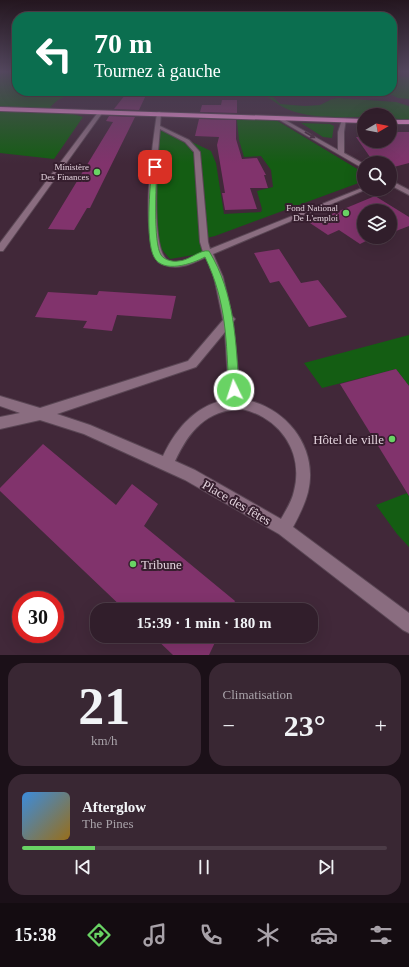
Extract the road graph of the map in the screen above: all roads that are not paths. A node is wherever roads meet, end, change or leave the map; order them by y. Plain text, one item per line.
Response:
1 (0, 109) edge
2 (101, 112) junction
3 (159, 114) junction
4 (278, 117) junction
5 (344, 120) junction
6 (357, 121) edge
7 (397, 122) edge
8 (409, 122) edge
9 (157, 126) junction
10 (342, 154) junction
11 (357, 163) edge
12 (397, 186) edge
13 (357, 192) edge
14 (409, 193) edge
15 (0, 249) edge
16 (207, 253) junction
17 (230, 319) junction
18 (0, 401) edge
19 (235, 404) junction
20 (40, 414) junction
21 (0, 423) edge
22 (166, 465) junction
23 (284, 529) junction
24 (409, 624) edge

1 - 2 highway
2 - 3 highway
2 - 15 street
3 - 4 highway
3 - 9 street
4 - 5 highway
4 -> 10 street
5 - 6 highway
5 - 10 street
7 - 8 highway
9 - 16 street
9 - 16 street
10 - 11 street
12 - 14 street
13 - 16 street
16 - 17 street
17 - 19 street
17 - 20 street
18 - 20 street
19 - 22 street, Place des fêtes
19 - 23 street, Place des fêtes
20 - 21 street
20 - 22 street
22 - 23 street, Place des fêtes
23 - 24 street

